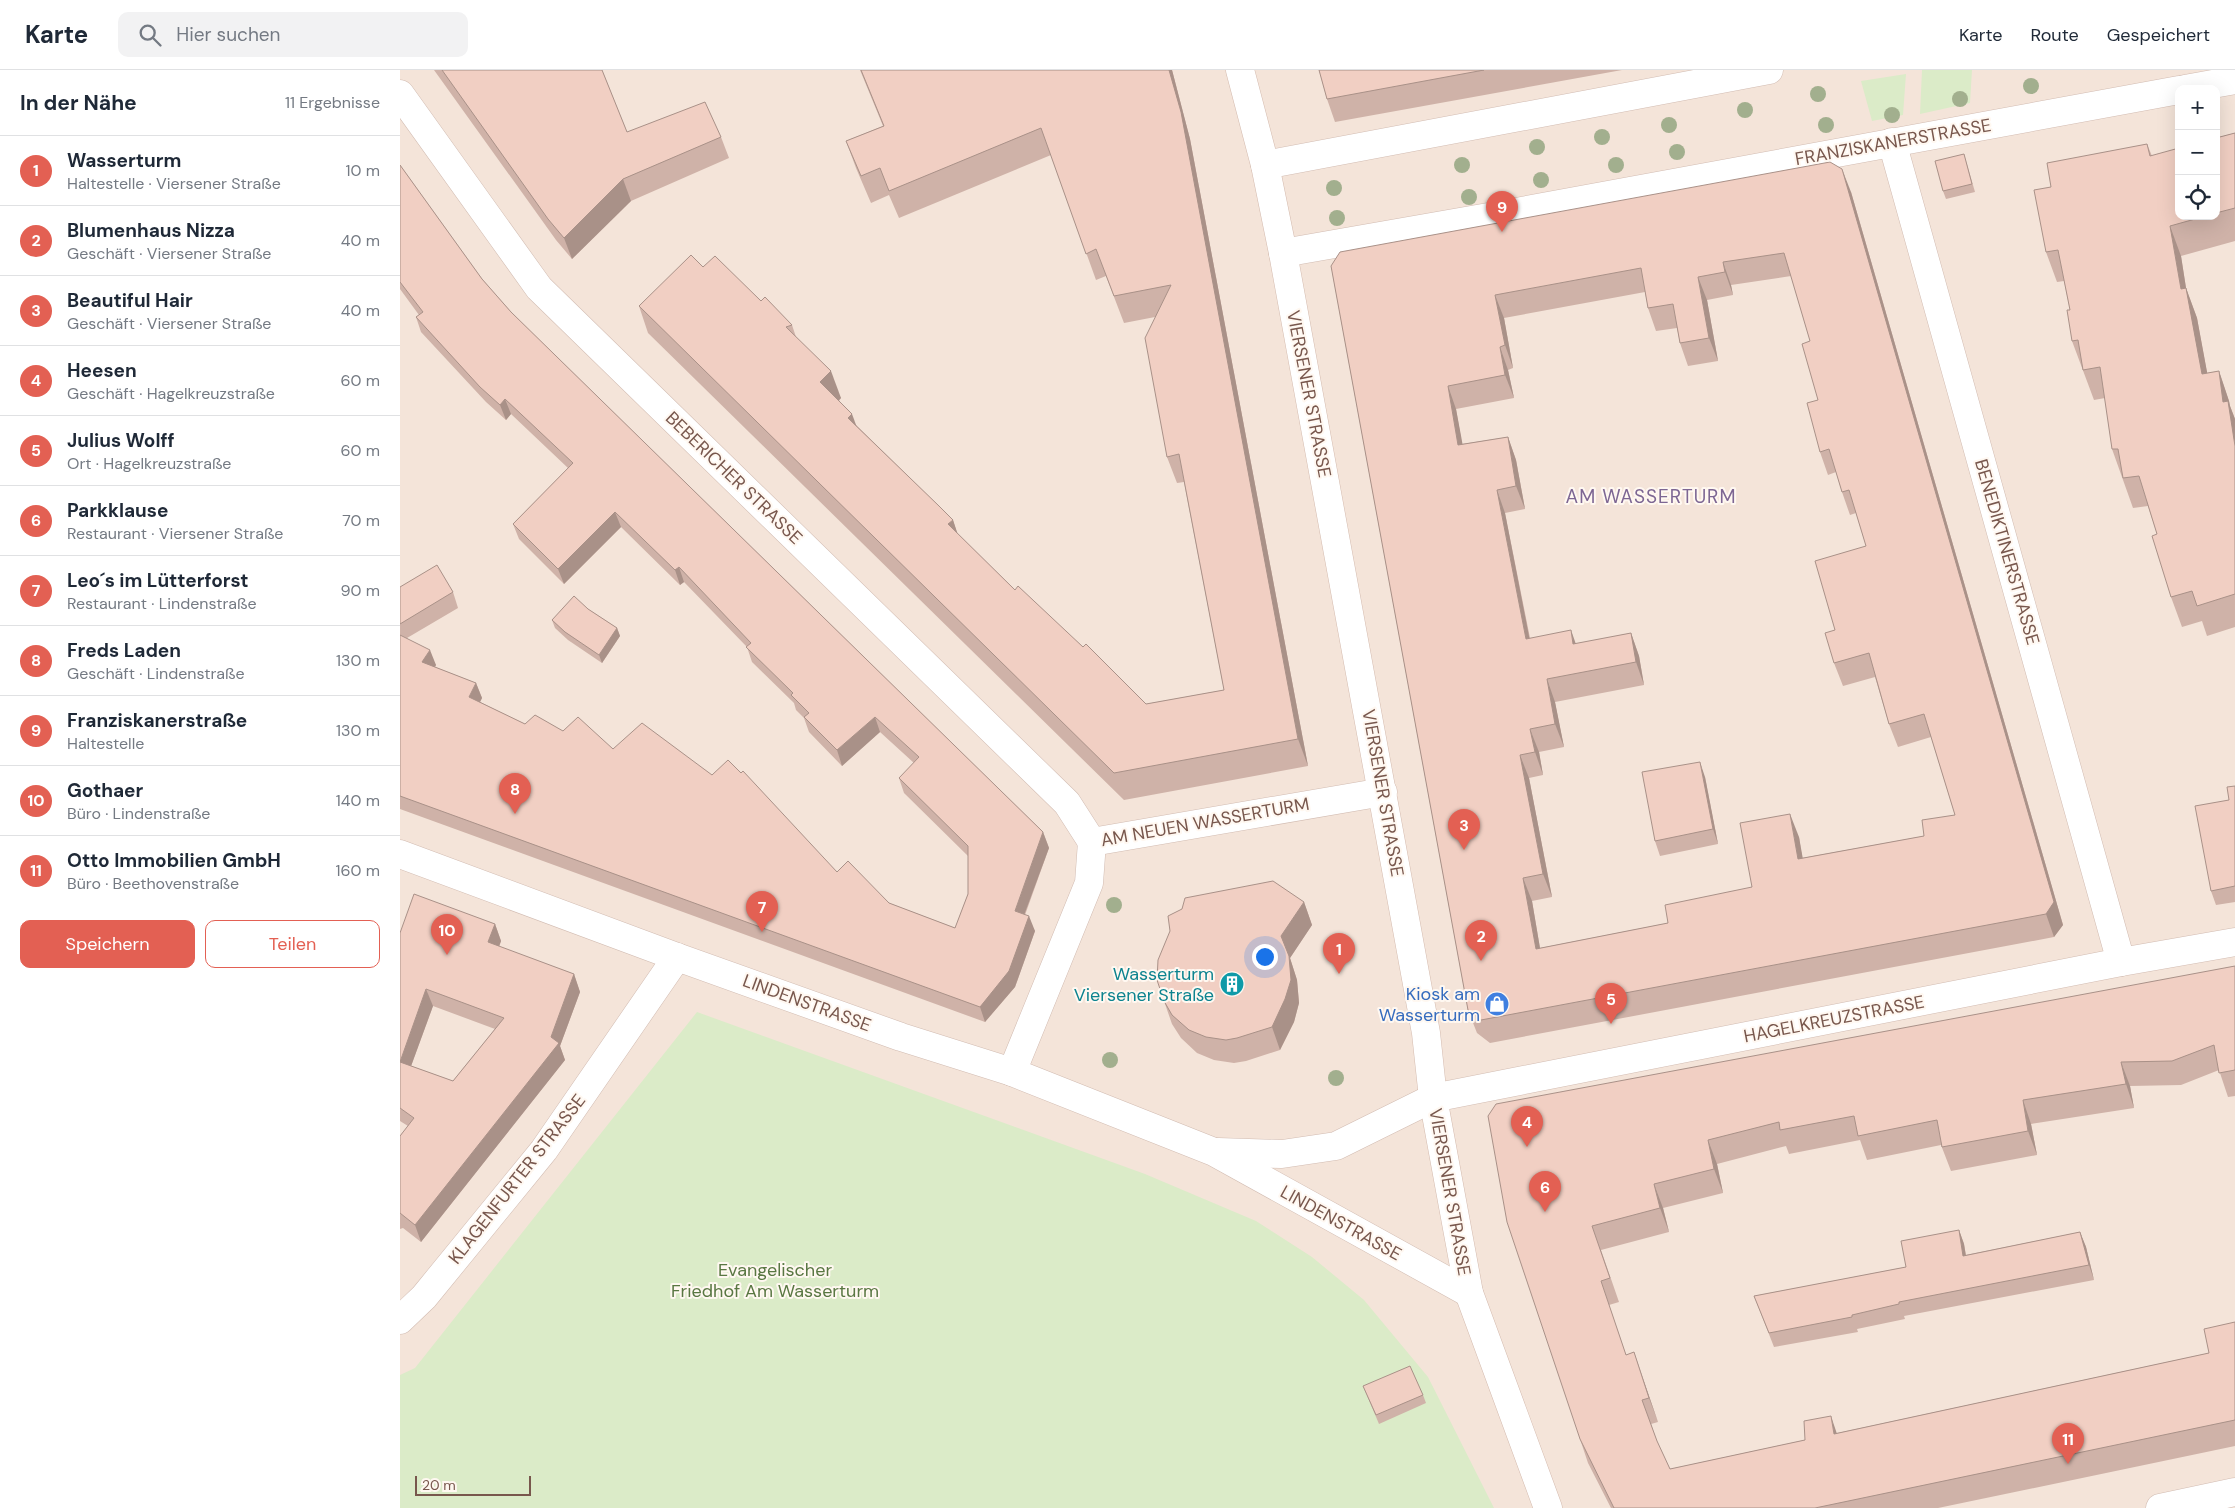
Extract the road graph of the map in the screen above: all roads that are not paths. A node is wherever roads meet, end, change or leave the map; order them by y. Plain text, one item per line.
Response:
1 (1240, 70) edge
2 (1769, 70) edge
3 (2235, 80) edge
4 (2207, 85) edge
5 (2175, 91) edge
6 (400, 94) edge
7 (1892, 142) junction
8 (1265, 165) junction
9 (1283, 253) junction
10 (1383, 792) junction
11 (1092, 842) junction
12 (400, 854) edge
13 (2235, 942) edge
14 (677, 957) junction
15 (2121, 962) junction
16 (1012, 1072) junction
17 (1433, 1098) junction
18 (1214, 1152) junction
19 (1469, 1293) junction
20 (400, 1320) edge
21 (2235, 1492) edge
22 (1548, 1508) edge
23 (2160, 1508) edge

1 - 8 street, VIERSENER STRASSE
2 - 8 street
3 - 4 street
5 - 7 street, FRANZISKANERSTRASSE
6 - 11 street, BEBERICHER STRASSE
7 - 9 street, FRANZISKANERSTRASSE
7 - 15 street, BENEDIKTINERSTRASSE
8 - 9 street, VIERSENER STRASSE
9 - 10 street, VIERSENER STRASSE
10 - 11 street, AM NEUEN WASSERTURM
10 - 17 street, VIERSENER STRASSE
11 - 16 street, AM NEUEN WASSERTURM
12 - 14 street, LINDENSTRASSE
13 - 15 street, HAGELKREUZSTRASSE
14 - 16 street, LINDENSTRASSE
14 - 20 street, KLAGENFURTER STRASSE
15 - 17 street, HAGELKREUZSTRASSE
16 - 18 street, LINDENSTRASSE
17 - 18 street, LINDENSTRASSE
17 - 19 street, VIERSENER STRASSE
18 - 19 street, LINDENSTRASSE
19 - 22 street, VIERSENER STRASSE
21 - 23 street

